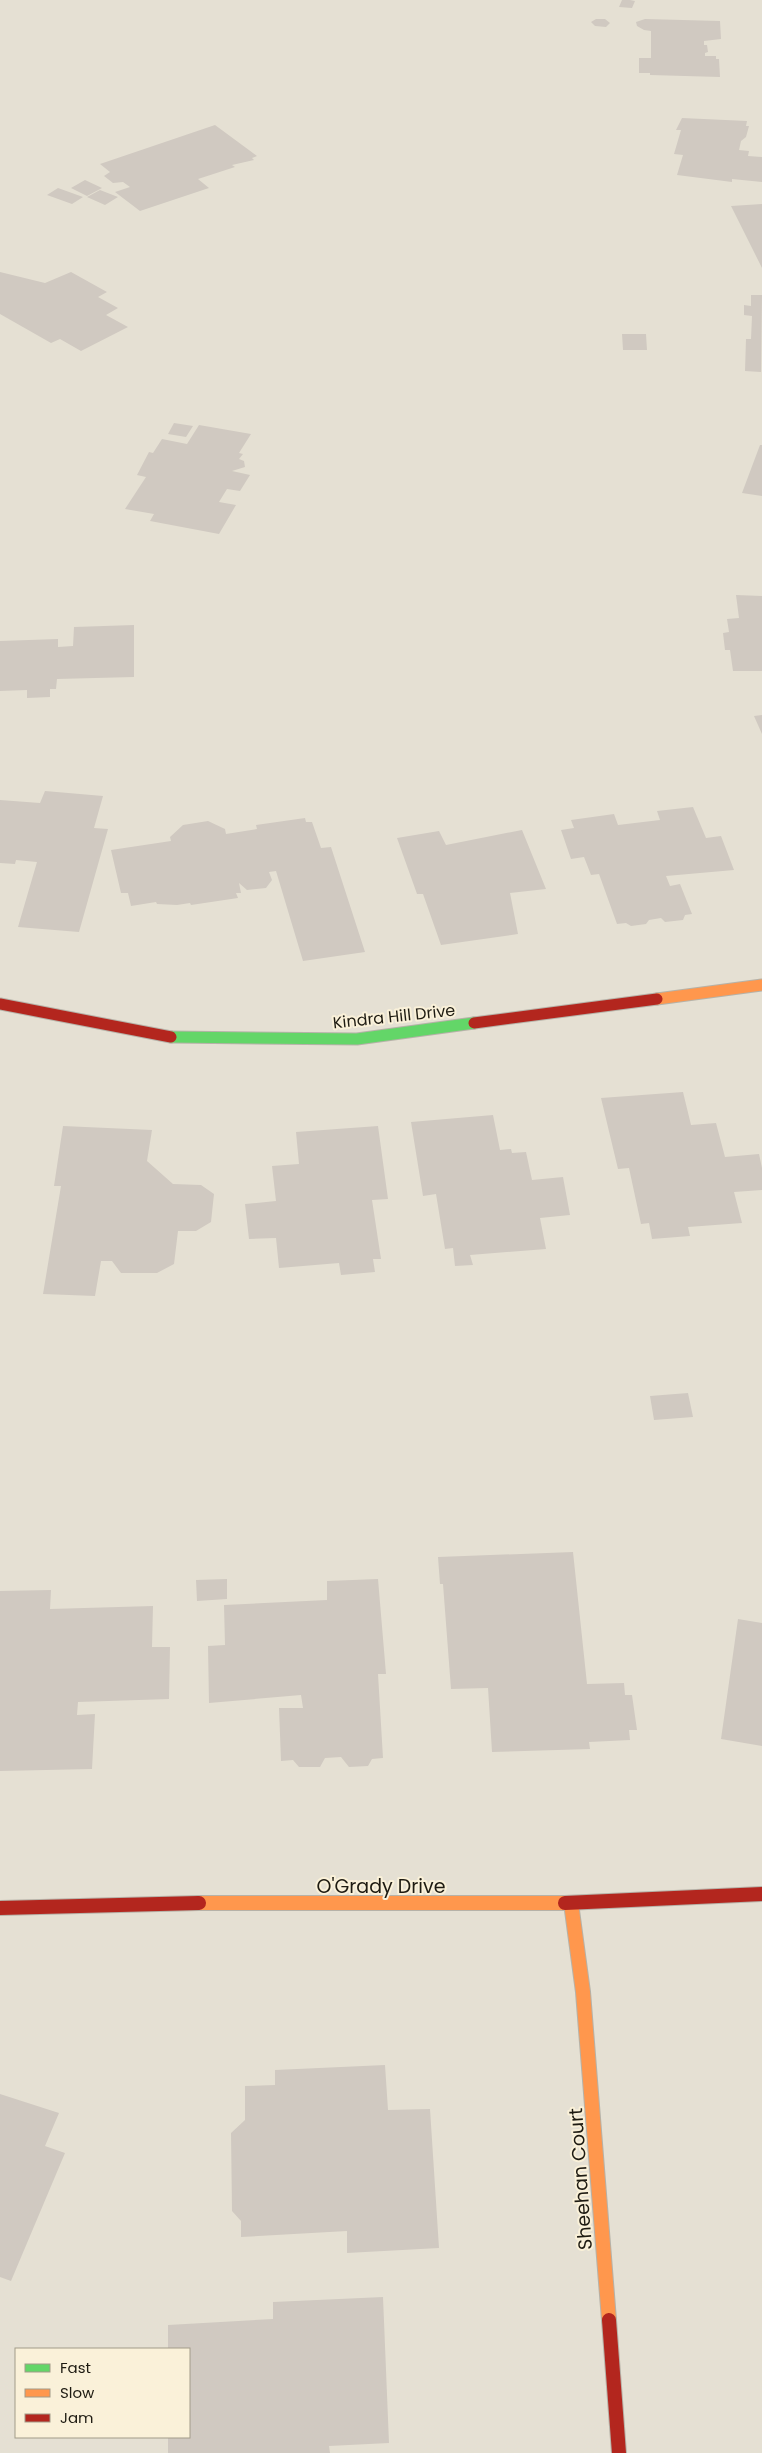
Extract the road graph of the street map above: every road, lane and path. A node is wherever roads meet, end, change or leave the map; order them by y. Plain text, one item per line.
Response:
1 (762, 985) edge
2 (0, 1004) edge
3 (762, 1894) edge
4 (571, 1903) junction
5 (0, 1908) edge
6 (619, 2453) edge

1 - 2 street, Kindra Hill Drive
3 - 4 street, O'Grady Drive
4 - 5 street, O'Grady Drive
4 - 6 street, Sheehan Court

